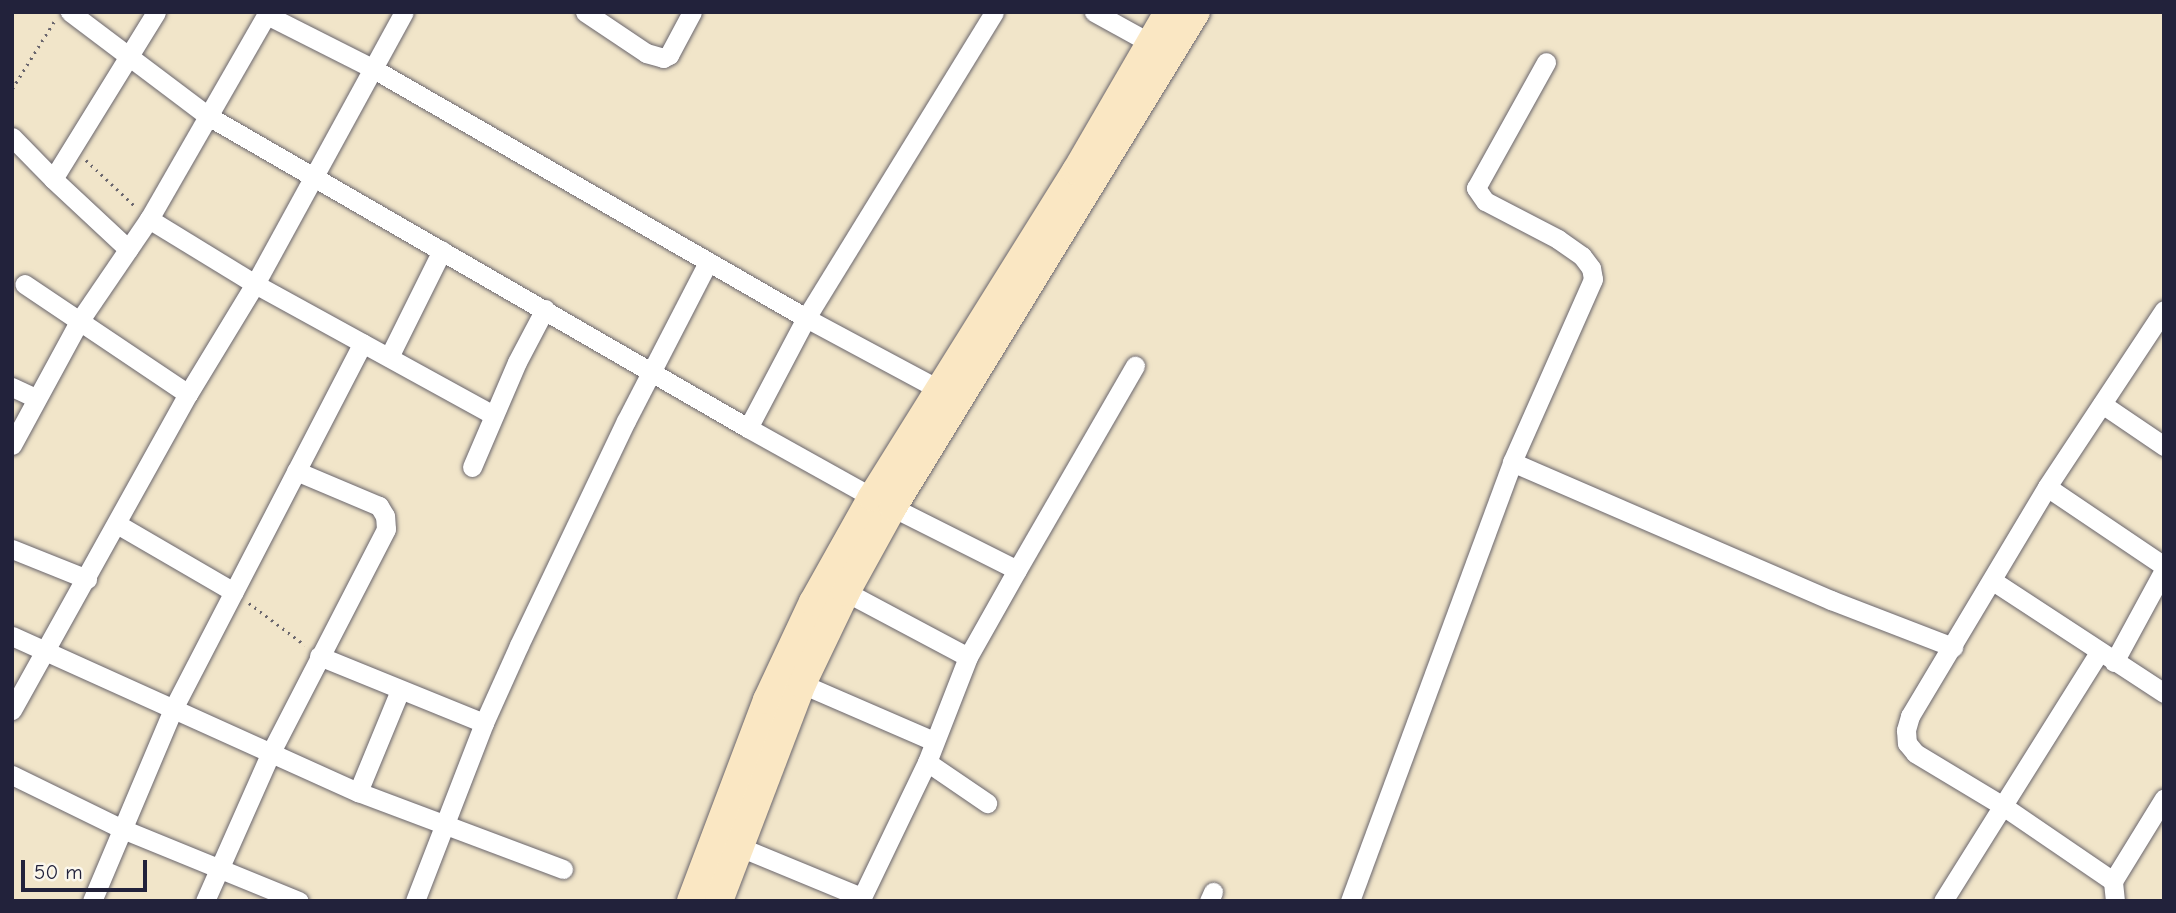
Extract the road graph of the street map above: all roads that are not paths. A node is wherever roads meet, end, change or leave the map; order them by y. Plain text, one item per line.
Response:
1 (70, 12) edge
2 (156, 12) edge
3 (404, 12) edge
4 (585, 12) edge
5 (692, 12) edge
6 (994, 12) edge
7 (1094, 12) edge
8 (1168, 12) edge
9 (1196, 12) edge
10 (267, 13) edge
11 (1160, 48) junction
12 (131, 57) junction
13 (1546, 62) dead end
14 (372, 68) junction
15 (208, 116) junction
16 (12, 137) edge
17 (312, 176) junction
18 (53, 179) junction
19 (149, 219) junction
20 (128, 249) junction
21 (442, 250) junction
22 (708, 262) junction
23 (24, 284) dead end
24 (255, 284) junction
25 (545, 309) junction
26 (2164, 310) edge
27 (806, 318) junction
28 (80, 320) junction
29 (363, 343) junction
30 (389, 357) junction
31 (1135, 366) dead end
32 (652, 370) junction
33 (12, 387) edge
34 (940, 390) junction
35 (188, 394) junction
36 (36, 398) junction
37 (2102, 404) junction
38 (493, 415) junction
39 (748, 428) junction
40 (12, 445) edge
41 (2164, 446) edge
42 (1512, 462) junction
43 (472, 467) dead end
44 (296, 471) junction
45 (2048, 487) junction
46 (883, 502) junction
47 (117, 524) junction
48 (12, 549) edge
49 (2164, 568) edge
50 (1017, 570) junction
51 (87, 579) junction
52 (1993, 580) junction
53 (234, 592) junction
54 (846, 592) junction
55 (12, 636) edge
56 (1952, 647) junction
57 (45, 652) junction
58 (319, 656) junction
59 (968, 657) junction
60 (2106, 657) junction
61 (802, 684) junction
62 (400, 690) junction
63 (2164, 693) edge
64 (173, 709) junction
65 (12, 710) edge
66 (484, 723) junction
67 (933, 741) junction
68 (270, 754) junction
69 (927, 762) junction
70 (12, 775) edge
71 (358, 792) junction
72 (2164, 798) edge
73 (986, 803) dead end
74 (2003, 806) junction
75 (447, 825) junction
76 (120, 828) junction
77 (727, 841) junction
78 (219, 868) junction
79 (563, 869) dead end
80 (2114, 891) edge
81 (860, 899) edge
82 (92, 901) edge
83 (205, 901) edge
84 (299, 901) edge
85 (415, 901) edge
86 (691, 901) edge
87 (719, 901) edge
88 (1350, 901) edge
89 (1943, 901) edge

1 - 12 street
2 - 12 street
3 - 14 street
4 - 5 street
6 - 27 street
7 - 11 street
8 - 11 main road
9 - 11 main road
10 - 14 street
10 - 15 street
11 - 34 main road
11 - 46 main road
12 - 15 street
12 - 18 street
13 - 42 street
14 - 17 street
14 - 22 street
15 - 17 street
15 - 19 street
16 - 18 street
17 - 21 street
17 - 24 street
18 - 20 street
19 - 20 street
19 - 24 street
20 - 28 street
21 - 25 street
21 - 30 street
22 - 27 street
22 - 32 street
23 - 28 street
24 - 29 street
24 - 35 street
25 - 32 street
25 - 38 street
26 - 37 street
27 - 34 street
27 - 39 street
28 - 35 street
28 - 36 street
29 - 30 street
29 - 44 street
30 - 38 street
31 - 50 street
32 - 39 street
32 - 66 street
33 - 36 street
34 - 46 main road
35 - 47 street
36 - 40 street
37 - 41 street
37 - 45 street
38 - 43 street
39 - 46 street
42 - 56 street
42 - 88 street
44 - 53 street
44 - 58 street
45 - 49 street
45 - 52 street
46 - 50 street
46 - 54 main road
46 - 77 main road
47 - 51 street
47 - 53 street
48 - 51 street
49 - 60 street
50 - 59 street
51 - 57 street
52 - 56 street
52 - 60 street
53 - 64 street
54 - 59 street
54 - 61 main road
55 - 57 street
56 - 74 street
57 - 64 street
57 - 65 street
58 - 62 street
58 - 68 street
59 - 67 street
60 - 63 street
60 - 74 street
61 - 67 street
61 - 77 main road
62 - 66 street
62 - 71 street
64 - 68 street
64 - 76 street
66 - 75 street
67 - 69 street
68 - 71 street
68 - 78 street
69 - 73 street
69 - 81 street
70 - 76 street
71 - 75 street
72 - 80 street
74 - 80 street
74 - 89 street
75 - 79 street
75 - 85 street
76 - 78 street
76 - 82 street
77 - 81 street
77 - 86 main road
77 - 87 main road
78 - 83 street
78 - 84 street

